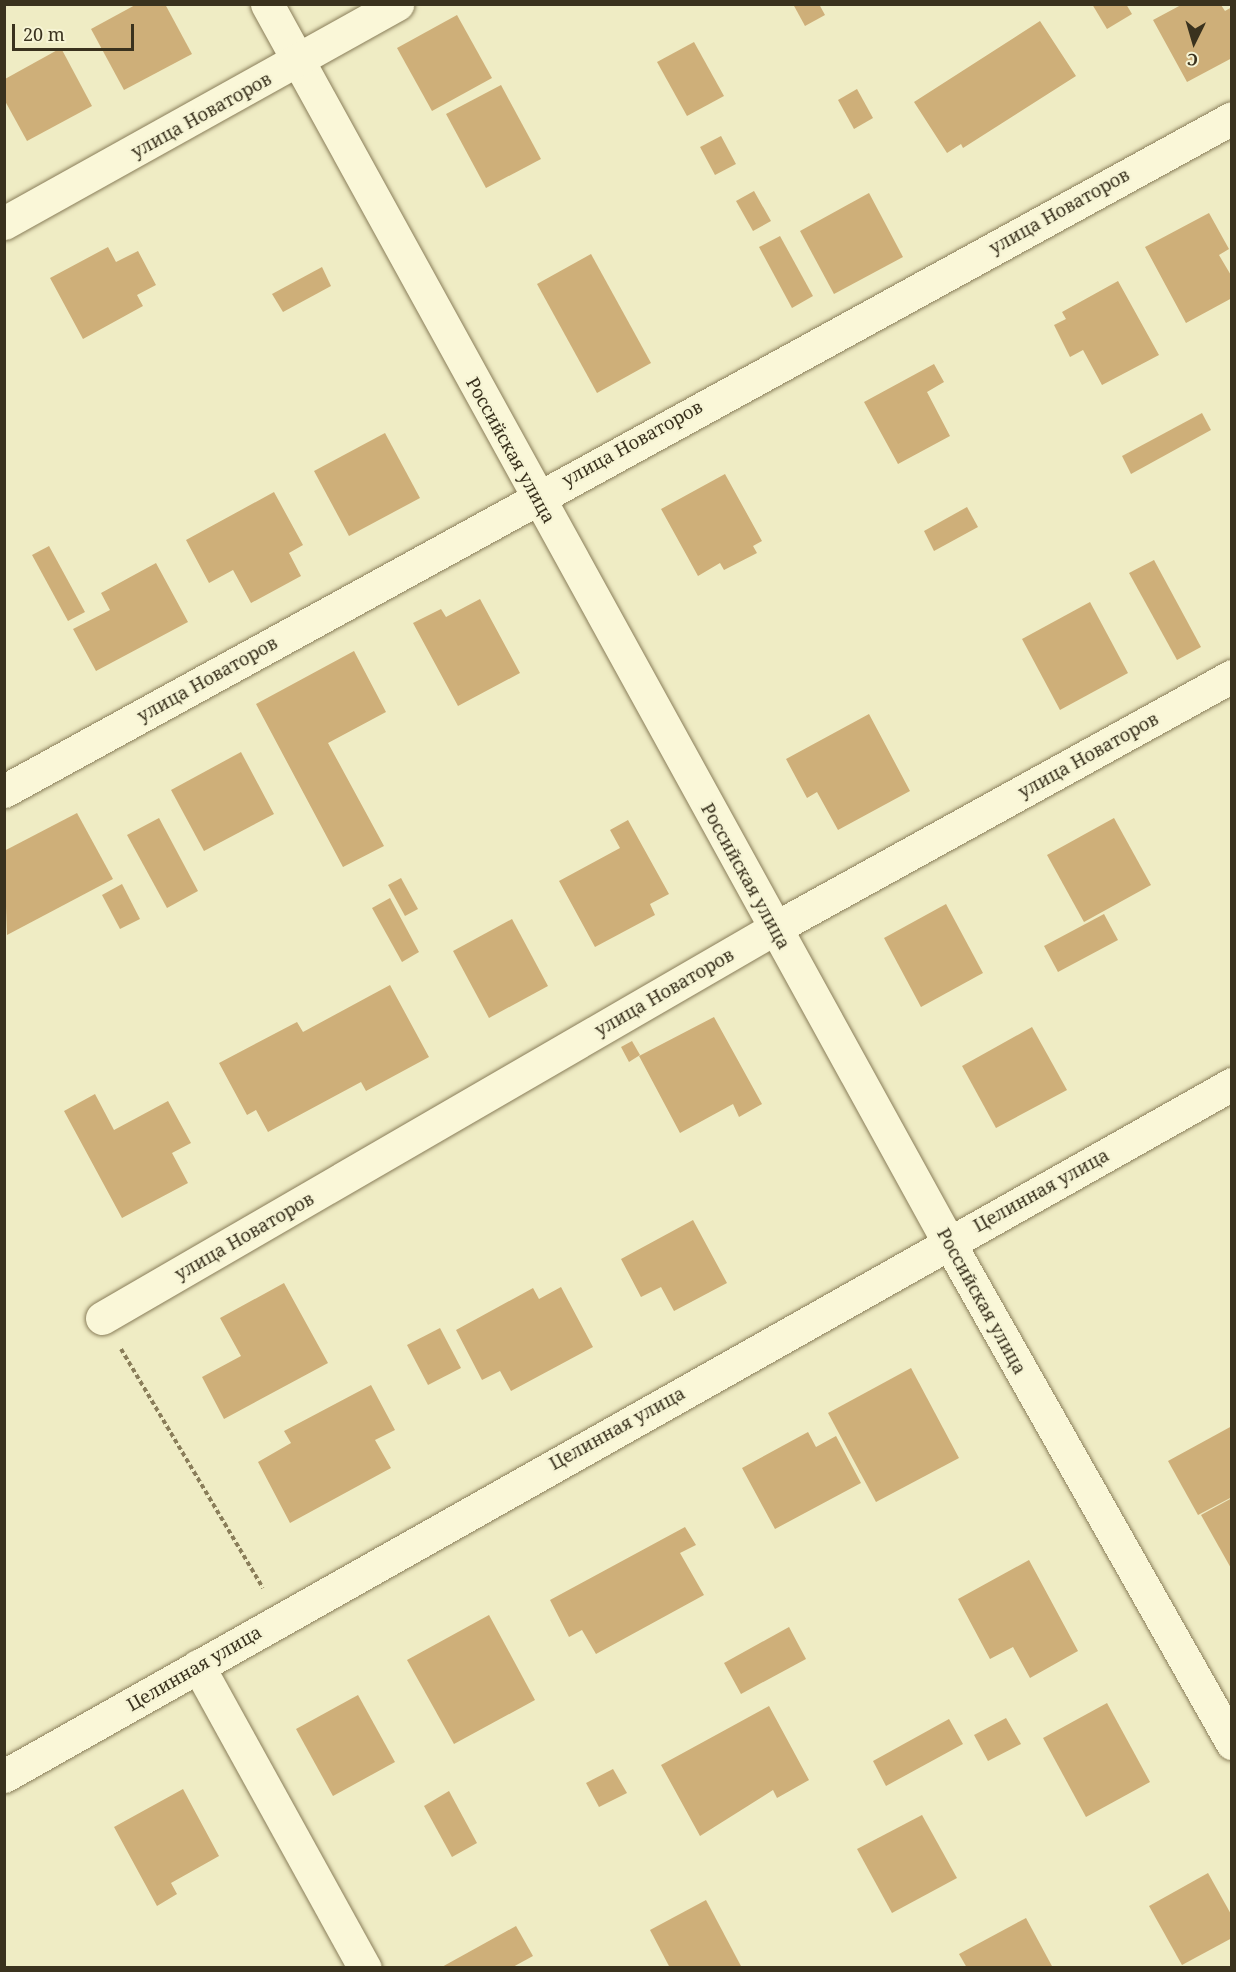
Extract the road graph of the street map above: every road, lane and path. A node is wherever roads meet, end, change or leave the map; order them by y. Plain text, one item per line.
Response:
1 (267, 4) edge
2 (397, 4) edge
3 (298, 62) junction
4 (1232, 118) edge
5 (4, 224) edge
6 (536, 496) junction
7 (1232, 675) edge
8 (4, 792) edge
9 (775, 928) junction
10 (1232, 1084) edge
11 (948, 1241) junction
12 (102, 1318) joint
13 (282, 1618) junction
14 (198, 1666) junction
15 (1232, 1743) edge
16 (4, 1776) edge
17 (365, 1968) edge

1 - 3 street, Российская улица
2 - 3 street, улица Новаторов
3 - 5 street, улица Новаторов
3 - 6 street, Российская улица
4 - 6 street, улица Новаторов
6 - 8 street, улица Новаторов
6 - 9 street, Российская улица
7 - 9 street, улица Новаторов
9 - 11 street, Российская улица
9 - 12 street, улица Новаторов
10 - 11 street, Целинная улица
11 - 13 street, Целинная улица
11 - 15 street, Российская улица
12 - 13 path
13 - 14 street, Целинная улица
14 - 16 street, Целинная улица
14 - 17 street

